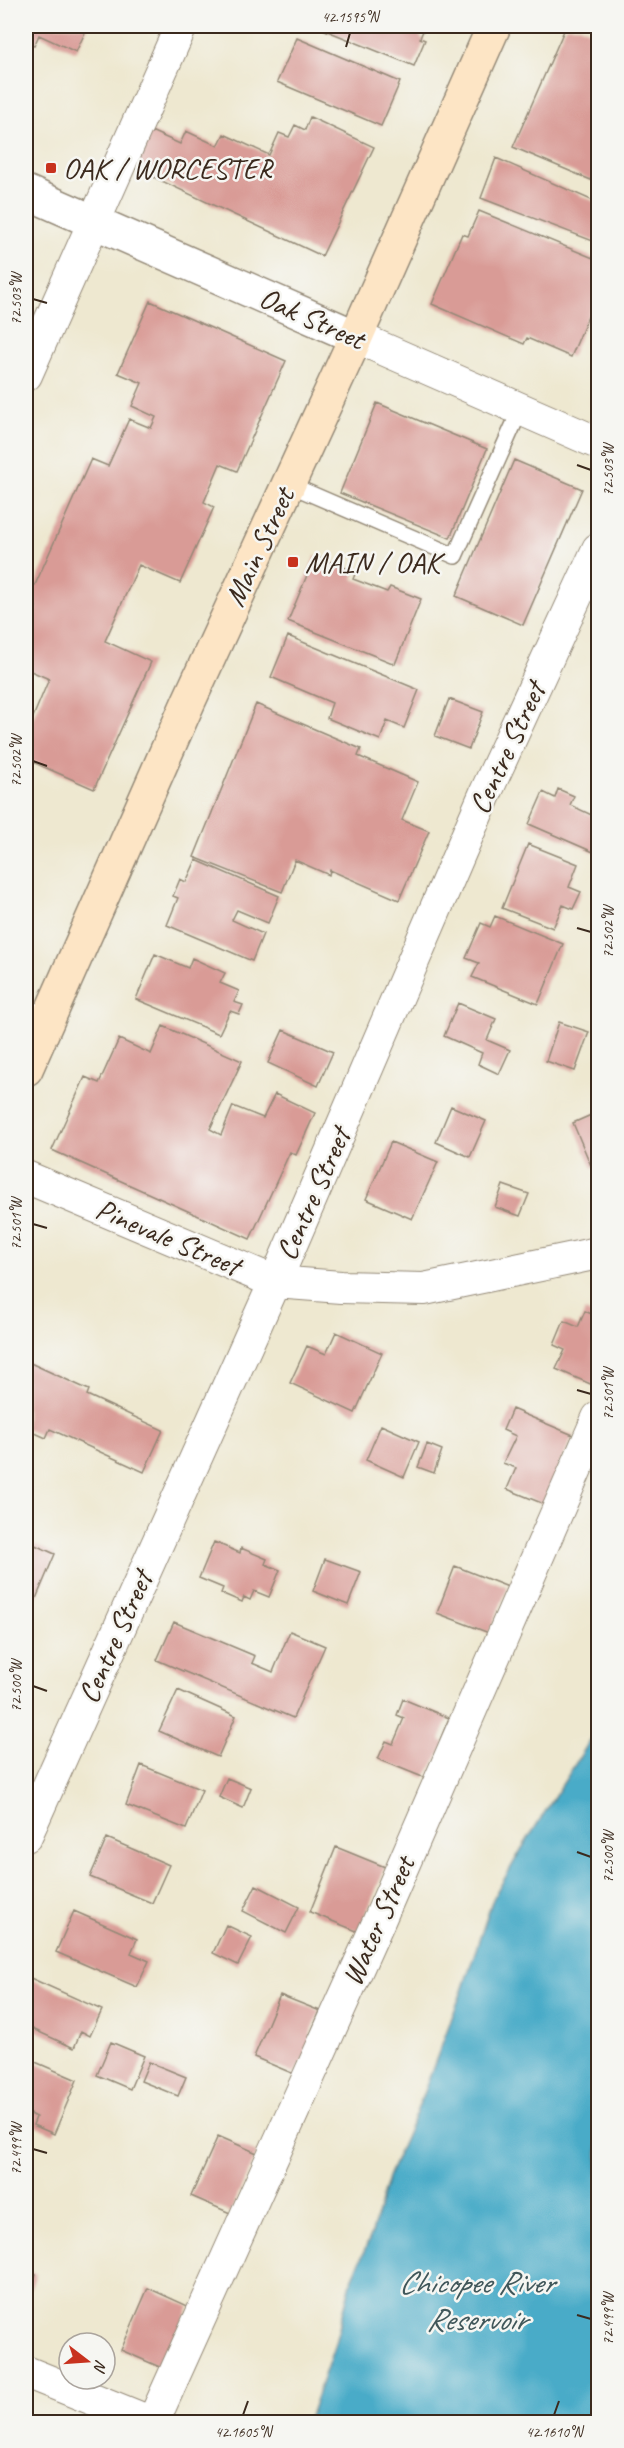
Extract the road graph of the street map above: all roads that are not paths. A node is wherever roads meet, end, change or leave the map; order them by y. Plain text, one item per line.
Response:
1 (181, 26) edge
2 (494, 26) edge
3 (26, 192) edge
4 (95, 222) junction
5 (356, 337) junction
6 (26, 375) edge
7 (521, 408) junction
8 (598, 443) edge
9 (288, 484) junction
10 (598, 549) edge
11 (37, 1012) edge
12 (26, 1069) edge
13 (26, 1178) edge
14 (598, 1253) edge
15 (275, 1282) junction
16 (598, 1418) edge
17 (26, 1836) edge
18 (26, 2372) edge
19 (151, 2422) edge

1 - 4 street
2 - 5 main road, Main Street
3 - 4 street, Oak Street
4 - 5 street, Oak Street
4 - 6 street
5 - 7 street, Oak Street
5 - 9 main road, Main Street
7 - 8 street, Oak Street
7 - 9 lane
9 - 11 main road, Main Street
10 - 15 street, Centre Street
11 - 12 main road, Main Street
13 - 15 street, Pinevale Street
14 - 15 street, Pinevale Street
15 - 17 street, Centre Street
16 - 19 street, Water Street
18 - 19 street

